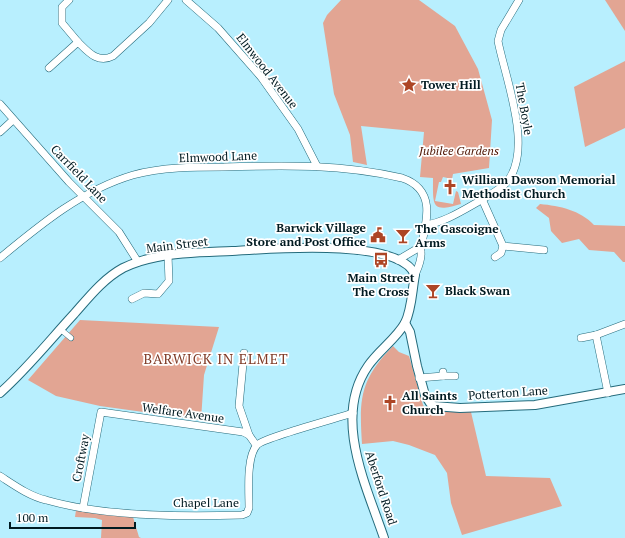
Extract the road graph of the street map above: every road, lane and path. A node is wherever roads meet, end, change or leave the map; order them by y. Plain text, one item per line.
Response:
1 (69, 0) edge
2 (168, 0) edge
3 (186, 0) edge
4 (519, 0) edge
5 (78, 42) junction
6 (49, 68) dead end
7 (0, 104) edge
8 (14, 120) junction
9 (0, 132) edge
10 (316, 166) junction
11 (85, 197) junction
12 (482, 199) junction
13 (426, 225) junction
14 (503, 246) junction
15 (420, 247) junction
16 (544, 250) dead end
17 (168, 256) junction
18 (494, 257) dead end
19 (0, 258) edge
20 (398, 260) junction
21 (138, 262) junction
22 (415, 275) junction
23 (132, 299) dead end
24 (406, 321) junction
25 (625, 324) edge
26 (60, 329) junction
27 (596, 335) junction
28 (71, 338) dead end
29 (581, 338) dead end
30 (244, 353) dead end
31 (455, 376) dead end
32 (419, 378) junction
33 (625, 389) edge
34 (608, 392) junction
35 (0, 393) edge
36 (101, 412) joint
37 (353, 413) junction
38 (249, 435) junction
39 (256, 445) junction
40 (0, 476) edge
41 (83, 508) junction
42 (384, 538) edge

1 - 5 street
2 - 5 street
3 - 10 street, Elmwood Avenue
4 - 12 street, The Boyle
5 - 6 street
7 - 8 street, Carrfield Lane
8 - 9 street
8 - 11 street, Carrfield Lane
10 - 11 street, Elmwood Lane
10 - 13 street, Elmwood Lane
11 - 19 street, Elmwood Lane
11 - 21 street, Carrfield Lane
12 - 13 street, The Boyle
12 - 14 street
13 - 15 street, Elmwood Lane
14 - 16 street
14 - 18 street
15 - 20 street
15 - 22 street, Elmwood Lane
17 - 20 street, Main Street
17 - 21 street, Main Street
17 - 23 street
20 - 22 street, Main Street
21 - 26 street, Main Street
22 - 24 street
24 - 32 street, Potterton Lane
24 - 37 street, Aberford Road
25 - 27 street
26 - 28 street
26 - 35 street, Main Street
27 - 29 street
27 - 34 street
30 - 38 street
31 - 32 street
32 - 34 street, Potterton Lane
33 - 34 street, Potterton Lane
36 - 38 street, Welfare Avenue
36 - 41 street, Croftway
37 - 39 street
37 - 42 street, Aberford Road
38 - 39 street
39 - 41 street, Chapel Lane
40 - 41 street, Chapel Lane

